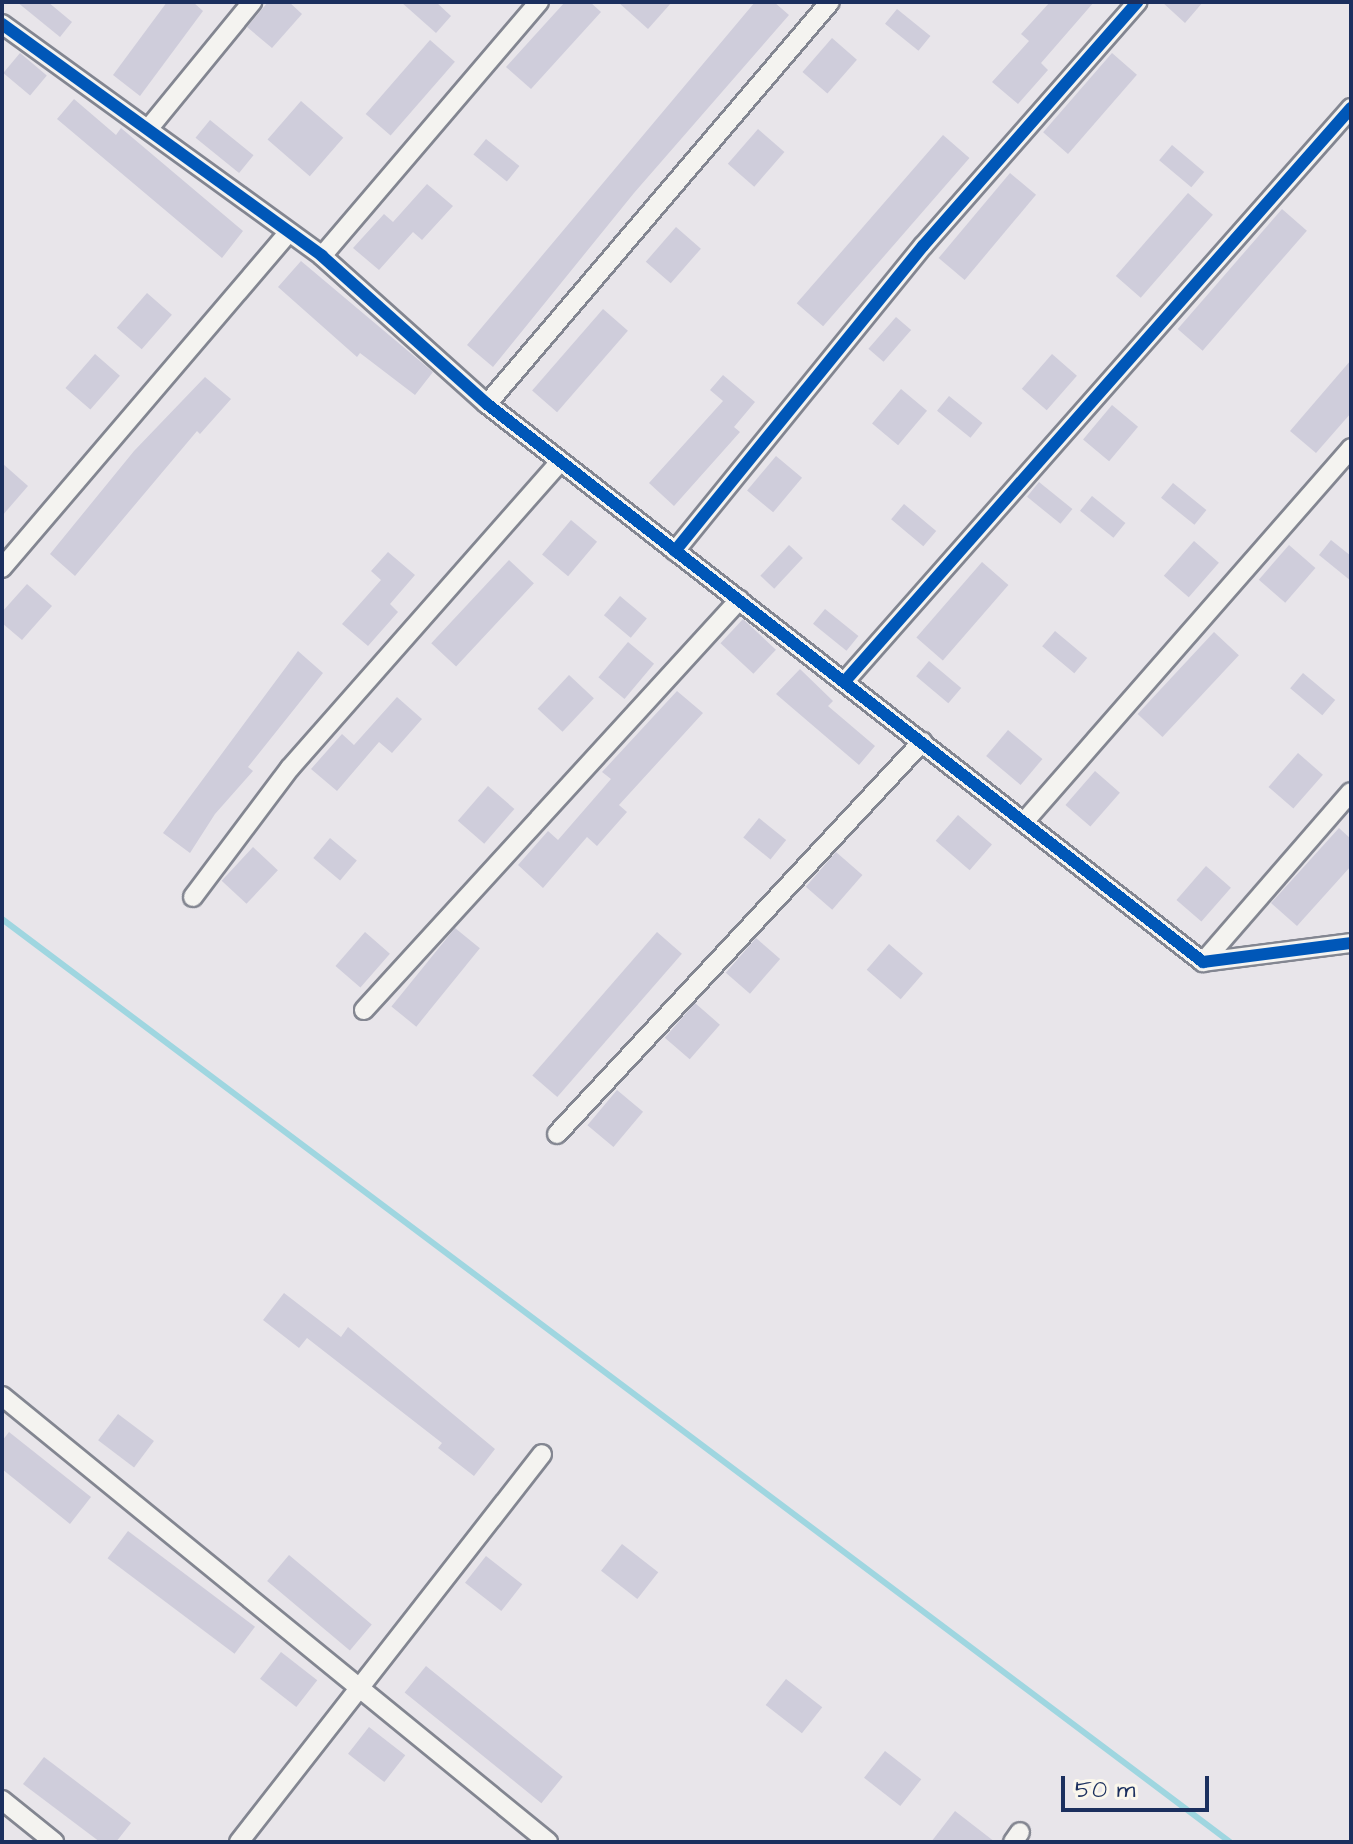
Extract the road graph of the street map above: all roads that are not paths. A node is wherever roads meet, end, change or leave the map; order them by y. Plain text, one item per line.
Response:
1 (252, 2) edge
2 (539, 2) edge
3 (830, 2) edge
4 (1137, 2) edge
5 (6, 34) edge
6 (1351, 108) edge
7 (149, 128) junction
8 (288, 233) junction
9 (322, 256) junction
10 (487, 404) junction
11 (1351, 448) edge
12 (560, 462) junction
13 (675, 551) junction
14 (2, 568) edge
15 (739, 600) junction
16 (846, 680) junction
17 (922, 742) junction
18 (1351, 792) edge
19 (1024, 822) junction
20 (193, 897) dead end
21 (1351, 943) edge
22 (1203, 962) junction
23 (364, 1010) dead end
24 (557, 1134) dead end
25 (2, 1396) edge
26 (542, 1454) dead end
27 (364, 1688) junction
28 (2, 1800) edge
29 (54, 1842) edge
30 (239, 1842) edge
31 (548, 1842) edge

1 - 7 street
2 - 9 street
3 - 10 street
4 - 13 street
5 - 7 street
6 - 16 street
7 - 8 street
8 - 9 street
8 - 14 street
9 - 10 street
10 - 12 street
11 - 19 street
12 - 13 street
12 - 20 street
13 - 15 street
15 - 16 street
15 - 23 street
16 - 17 street
17 - 19 street
17 - 24 street
18 - 22 street
19 - 22 street
21 - 22 street
25 - 27 street
26 - 27 street
27 - 30 street
27 - 31 street
28 - 29 street

